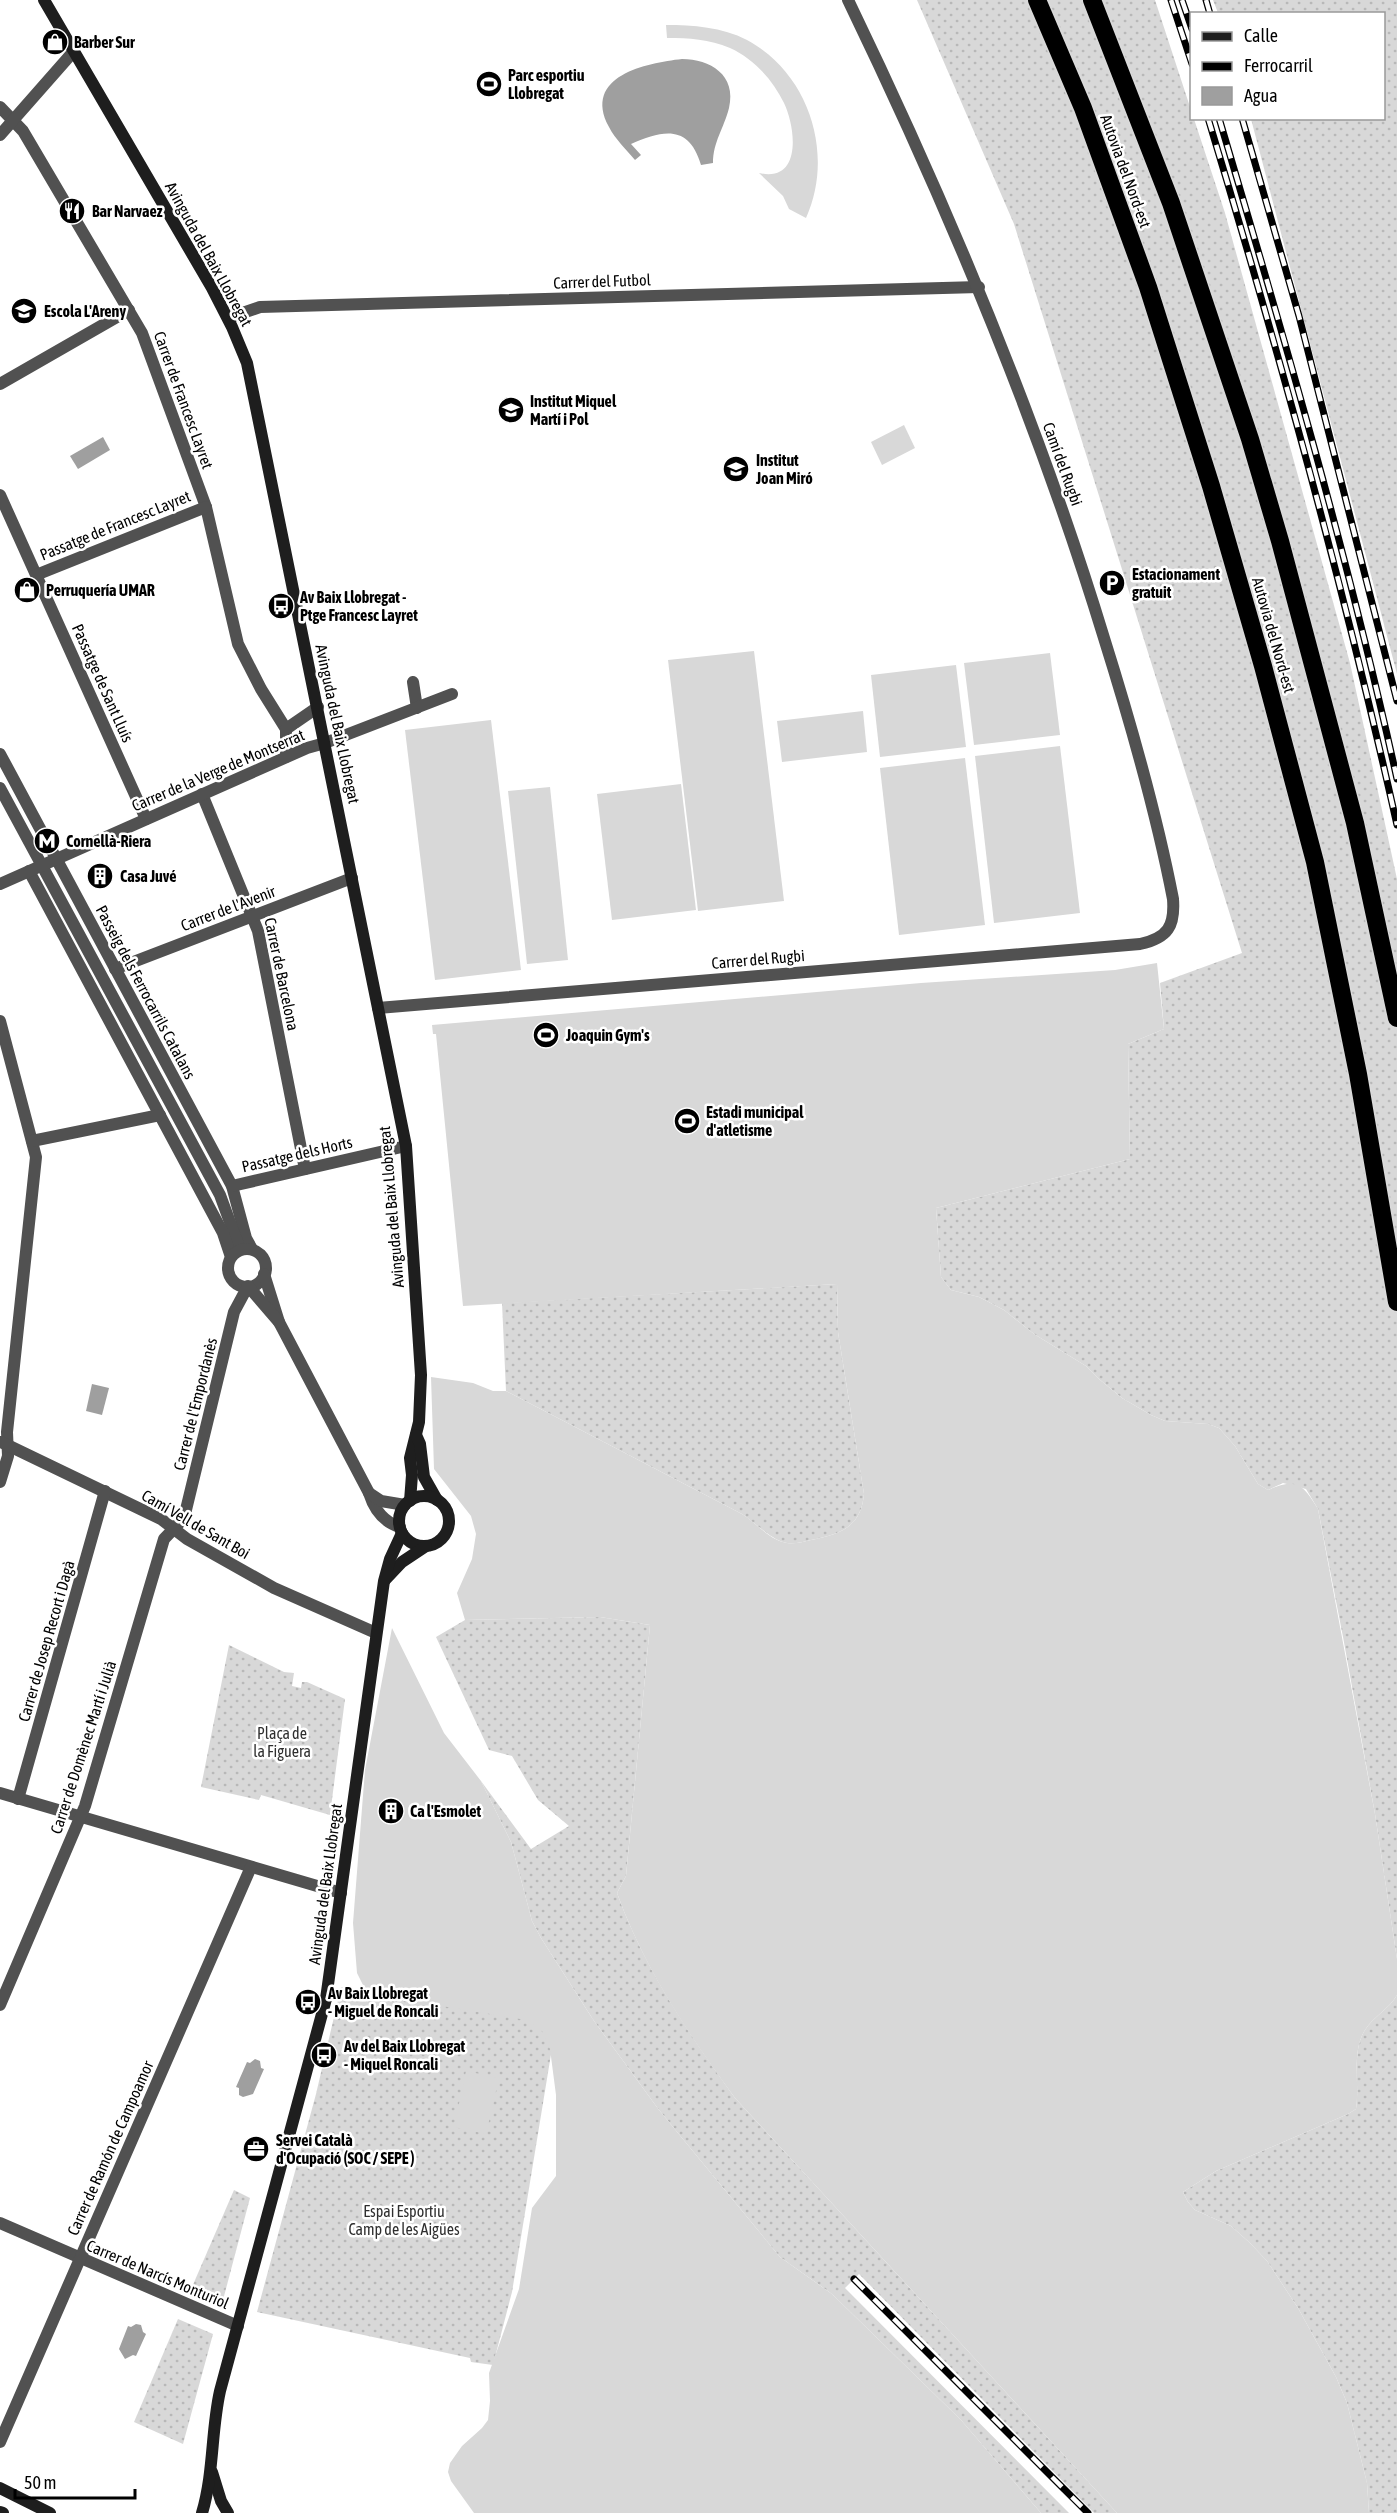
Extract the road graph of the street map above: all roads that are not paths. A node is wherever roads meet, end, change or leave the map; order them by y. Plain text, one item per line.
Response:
1 (44, 0) edge
2 (848, 0) edge
3 (1037, 0) edge
4 (1092, 0) edge
5 (74, 51) junction
6 (0, 107) edge
7 (13, 120) junction
8 (0, 135) edge
9 (979, 287) junction
10 (129, 310) junction
11 (228, 318) junction
12 (0, 384) edge
13 (0, 495) edge
14 (206, 507) junction
15 (36, 575) junction
16 (413, 682) dead end
17 (452, 694) dead end
18 (318, 707) junction
19 (417, 708) junction
20 (286, 729) junction
21 (325, 743) junction
22 (0, 754) edge
23 (286, 757) junction
24 (0, 788) edge
25 (202, 794) junction
26 (146, 819) junction
27 (56, 859) junction
28 (43, 865) junction
29 (29, 871) junction
30 (352, 878) junction
31 (2, 879) edge
32 (253, 916) junction
33 (1140, 944) joint
34 (115, 969) junction
35 (378, 1008) junction
36 (1397, 1018) edge
37 (0, 1021) edge
38 (160, 1115) junction
39 (32, 1141) junction
40 (406, 1146) junction
41 (304, 1169) junction
42 (232, 1186) junction
43 (238, 1244) dead end
44 (252, 1249) junction
45 (231, 1257) junction
46 (264, 1274) junction
47 (248, 1286) junction
48 (1397, 1302) edge
49 (279, 1322) junction
50 (416, 1435) junction
51 (4, 1444) edge
52 (0, 1482) edge
53 (105, 1491) junction
54 (369, 1493) junction
55 (437, 1500) junction
56 (407, 1503) junction
57 (174, 1529) junction
58 (401, 1530) junction
59 (426, 1546) junction
60 (384, 1581) junction
61 (376, 1633) junction
62 (0, 1793) edge
63 (18, 1799) junction
64 (80, 1817) junction
65 (251, 1867) junction
66 (340, 1893) junction
67 (0, 2005) edge
68 (0, 2223) edge
69 (80, 2258) junction
70 (238, 2326) junction
71 (0, 2442) edge
72 (211, 2466) junction
73 (0, 2488) edge
74 (50, 2513) edge
75 (202, 2513) edge
76 (228, 2513) edge

1 - 5 main road, Avinguda del Baix Llobregat
2 - 9 street, Camí del Rugbi
3 - 48 highway, Autovia del Nord-est
4 - 36 highway, Autovia del Nord-est
5 - 7 street
5 - 11 main road, Avinguda del Baix Llobregat
6 - 7 street, Carrer de Francesc Layret
7 - 8 street
7 - 10 street, Carrer de Francesc Layret
9 - 11 street, Carrer del Futbol
9 - 33 street, Camí del Rugbi
10 - 12 street
10 - 14 street, Carrer de Francesc Layret
11 - 18 main road, Avinguda del Baix Llobregat
13 - 15 street, Passatge de Sant Lluís
14 - 15 street, Passatge de Francesc Layret
14 - 20 street, Carrer de Francesc Layret
15 - 26 street, Passatge de Sant Lluís
16 - 19 street
17 - 19 street, Carrer de la Verge de Montserrat
18 - 20 street
18 - 21 main road, Avinguda del Baix Llobregat
19 - 21 street, Carrer de la Verge de Montserrat
20 - 23 street
21 - 23 street, Carrer de la Verge de Montserrat
21 - 30 main road, Avinguda del Baix Llobregat
22 - 27 street, Passeig dels Ferrocarrils Catalans
23 - 25 street, Carrer de la Verge de Montserrat
24 - 28 street, Passeig dels Ferrocarrils Catalans
25 - 26 street, Carrer de la Verge de Montserrat
25 - 32 street, Carrer de Barcelona
26 - 27 street, Carrer de la Verge de Montserrat
27 - 28 street, Carrer de la Verge de Montserrat
27 - 34 street, Passeig dels Ferrocarrils Catalans
28 - 29 street, Carrer de la Verge de Montserrat
28 - 43 street, Passeig dels Ferrocarrils Catalans
29 - 31 street, Carrer de la Verge de Montserrat
29 - 38 street
30 - 32 street, Carrer de l'Avenir
30 - 35 main road, Avinguda del Baix Llobregat
32 - 34 street, Carrer de l'Avenir
32 - 41 street, Carrer de Barcelona
33 - 35 street, Carrer del Rugbi
34 - 42 street, Passeig dels Ferrocarrils Catalans
35 - 40 main road, Avinguda del Baix Llobregat
37 - 39 street
38 - 39 street
38 - 45 street
39 - 51 street
40 - 41 street, Passatge dels Horts
40 - 50 main road, Avinguda del Baix Llobregat
41 - 42 street, Passatge dels Horts
42 - 44 street, Passeig dels Ferrocarrils Catalans
44 - 45 street
44 - 46 street
45 - 47 street
46 - 47 street
46 - 49 street
47 - 49 street
47 - 57 street, Carrer de l'Empordanès
49 - 54 street
50 - 55 main road, Avinguda del Baix Llobregat
50 - 56 main road, Avinguda del Baix Llobregat
51 - 52 street
51 - 53 street, Camí Vell de Sant Boi
53 - 57 street, Camí Vell de Sant Boi
53 - 63 street, Carrer de Josep Recort i Dagà
54 - 56 street
54 - 58 street
55 - 56 main road
55 - 59 main road
56 - 58 main road
57 - 61 street, Camí Vell de Sant Boi
57 - 64 street, Carrer de Domènec Martí i Julià
58 - 59 main road
58 - 60 main road, Avinguda del Baix Llobregat
59 - 60 main road
60 - 61 main road, Avinguda del Baix Llobregat
61 - 66 main road, Avinguda del Baix Llobregat
62 - 63 street
63 - 64 street
64 - 65 street
64 - 67 street, Carrer de Domènec Martí i Julià
65 - 66 street
65 - 69 street, Carrer de Ramón de Campoamor
66 - 70 main road, Avinguda del Baix Llobregat
68 - 69 street, Carrer de Narcís Monturiol
69 - 70 street, Carrer de Narcís Monturiol
69 - 71 street, Carrer de Ramón de Campoamor
70 - 72 main road, Avinguda del Baix Llobregat
72 - 75 main road, Avinguda del Baix Llobregat
72 - 76 main road, Avinguda del Baix Llobregat
73 - 74 main road

